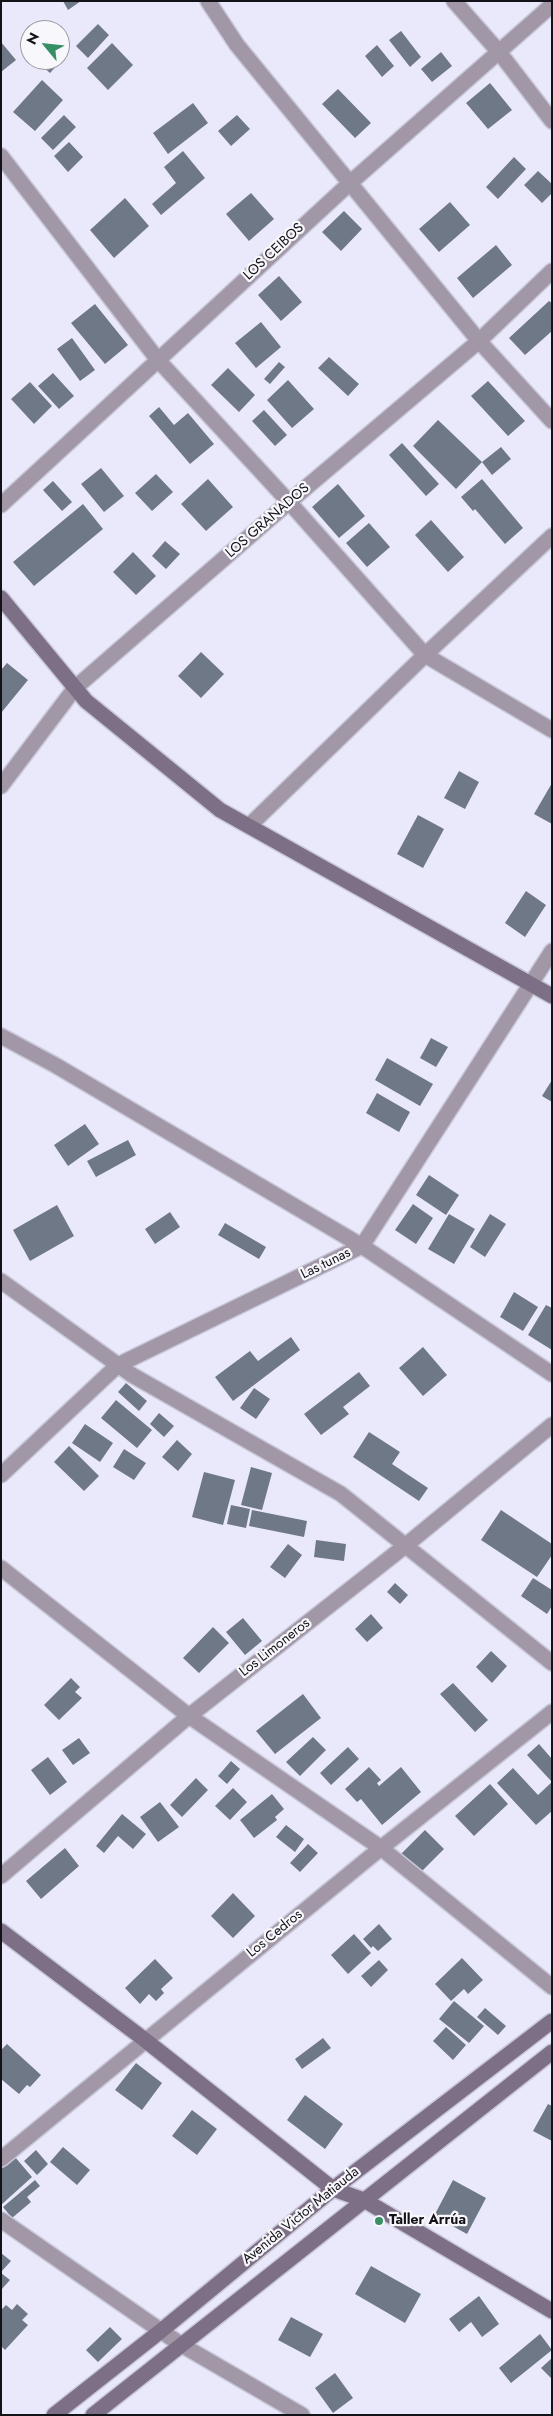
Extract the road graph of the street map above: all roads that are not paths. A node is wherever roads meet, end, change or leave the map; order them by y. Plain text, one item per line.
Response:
1 (208, 1) edge
2 (454, 1) edge
3 (552, 5) edge
4 (499, 52) junction
5 (552, 121) edge
6 (1, 156) edge
7 (350, 182) junction
8 (552, 271) edge
9 (479, 341) junction
10 (158, 360) junction
11 (552, 421) edge
12 (289, 502) junction
13 (1, 505) edge
14 (552, 536) edge
15 (1, 598) edge
16 (426, 655) junction
17 (75, 688) junction
18 (552, 730) edge
19 (1, 786) edge
20 (250, 826) junction
21 (552, 951) edge
22 (532, 984) junction
23 (552, 996) edge
24 (1, 1036) edge
25 (362, 1246) junction
26 (1, 1281) edge
27 (118, 1365) junction
28 (552, 1374) edge
29 (552, 1425) edge
30 (1, 1475) edge
31 (405, 1546) junction
32 (1, 1568) edge
33 (552, 1663) edge
34 (552, 1712) edge
35 (189, 1716) junction
36 (381, 1848) junction
37 (1, 1876) edge
38 (1, 1931) edge
39 (552, 1987) edge
40 (552, 2021) edge
41 (146, 2040) junction
42 (552, 2052) edge
43 (1, 2159) edge
44 (333, 2189) junction
45 (364, 2200) junction
46 (1, 2220) edge
47 (552, 2312) edge
48 (162, 2330) junction
49 (180, 2344) junction
50 (54, 2415) edge
51 (92, 2415) edge
52 (302, 2415) edge

1 - 7 street
2 - 4 street
3 - 4 street, LOS CEIBOS
4 - 5 street
4 - 7 street, LOS CEIBOS
6 - 10 street
7 - 9 street
7 - 10 street, LOS CEIBOS
8 - 9 street, LOS GRANADOS
9 - 11 street
9 - 12 street, LOS GRANADOS
10 - 12 street
10 - 13 street, LOS CEIBOS
12 - 16 street
12 - 17 street, LOS GRANADOS
14 - 16 street
15 - 17 street
16 - 18 street
16 - 20 street
17 - 19 street, LOS GRANADOS
17 - 20 street
20 - 22 street
21 - 22 street, Las tunas
22 - 23 street
22 - 25 street, Las tunas
24 - 25 street
25 - 27 street, Las tunas
25 - 28 street
26 - 27 street
27 - 30 street, Las tunas
27 - 31 street
29 - 31 street, Los Limoneros
31 - 33 street
31 - 35 street, Los Limoneros
32 - 35 street
34 - 36 street, Los Cedros
35 - 36 street
35 - 37 street, Los Limoneros
36 - 39 street
36 - 41 street, Los Cedros
38 - 41 street
40 - 44 street, Avenida Victor Matiauda
41 - 43 street, Los Cedros
41 - 44 street
42 - 45 street, Avenida Victor Matiauda
44 - 45 street
44 - 48 street, Avenida Victor Matiauda
45 - 47 street
45 - 49 street, Avenida Victor Matiauda
46 - 48 street
48 - 49 street
48 - 50 street, Avenida Victor Matiauda
49 - 51 street, Avenida Victor Matiauda
49 - 52 street

